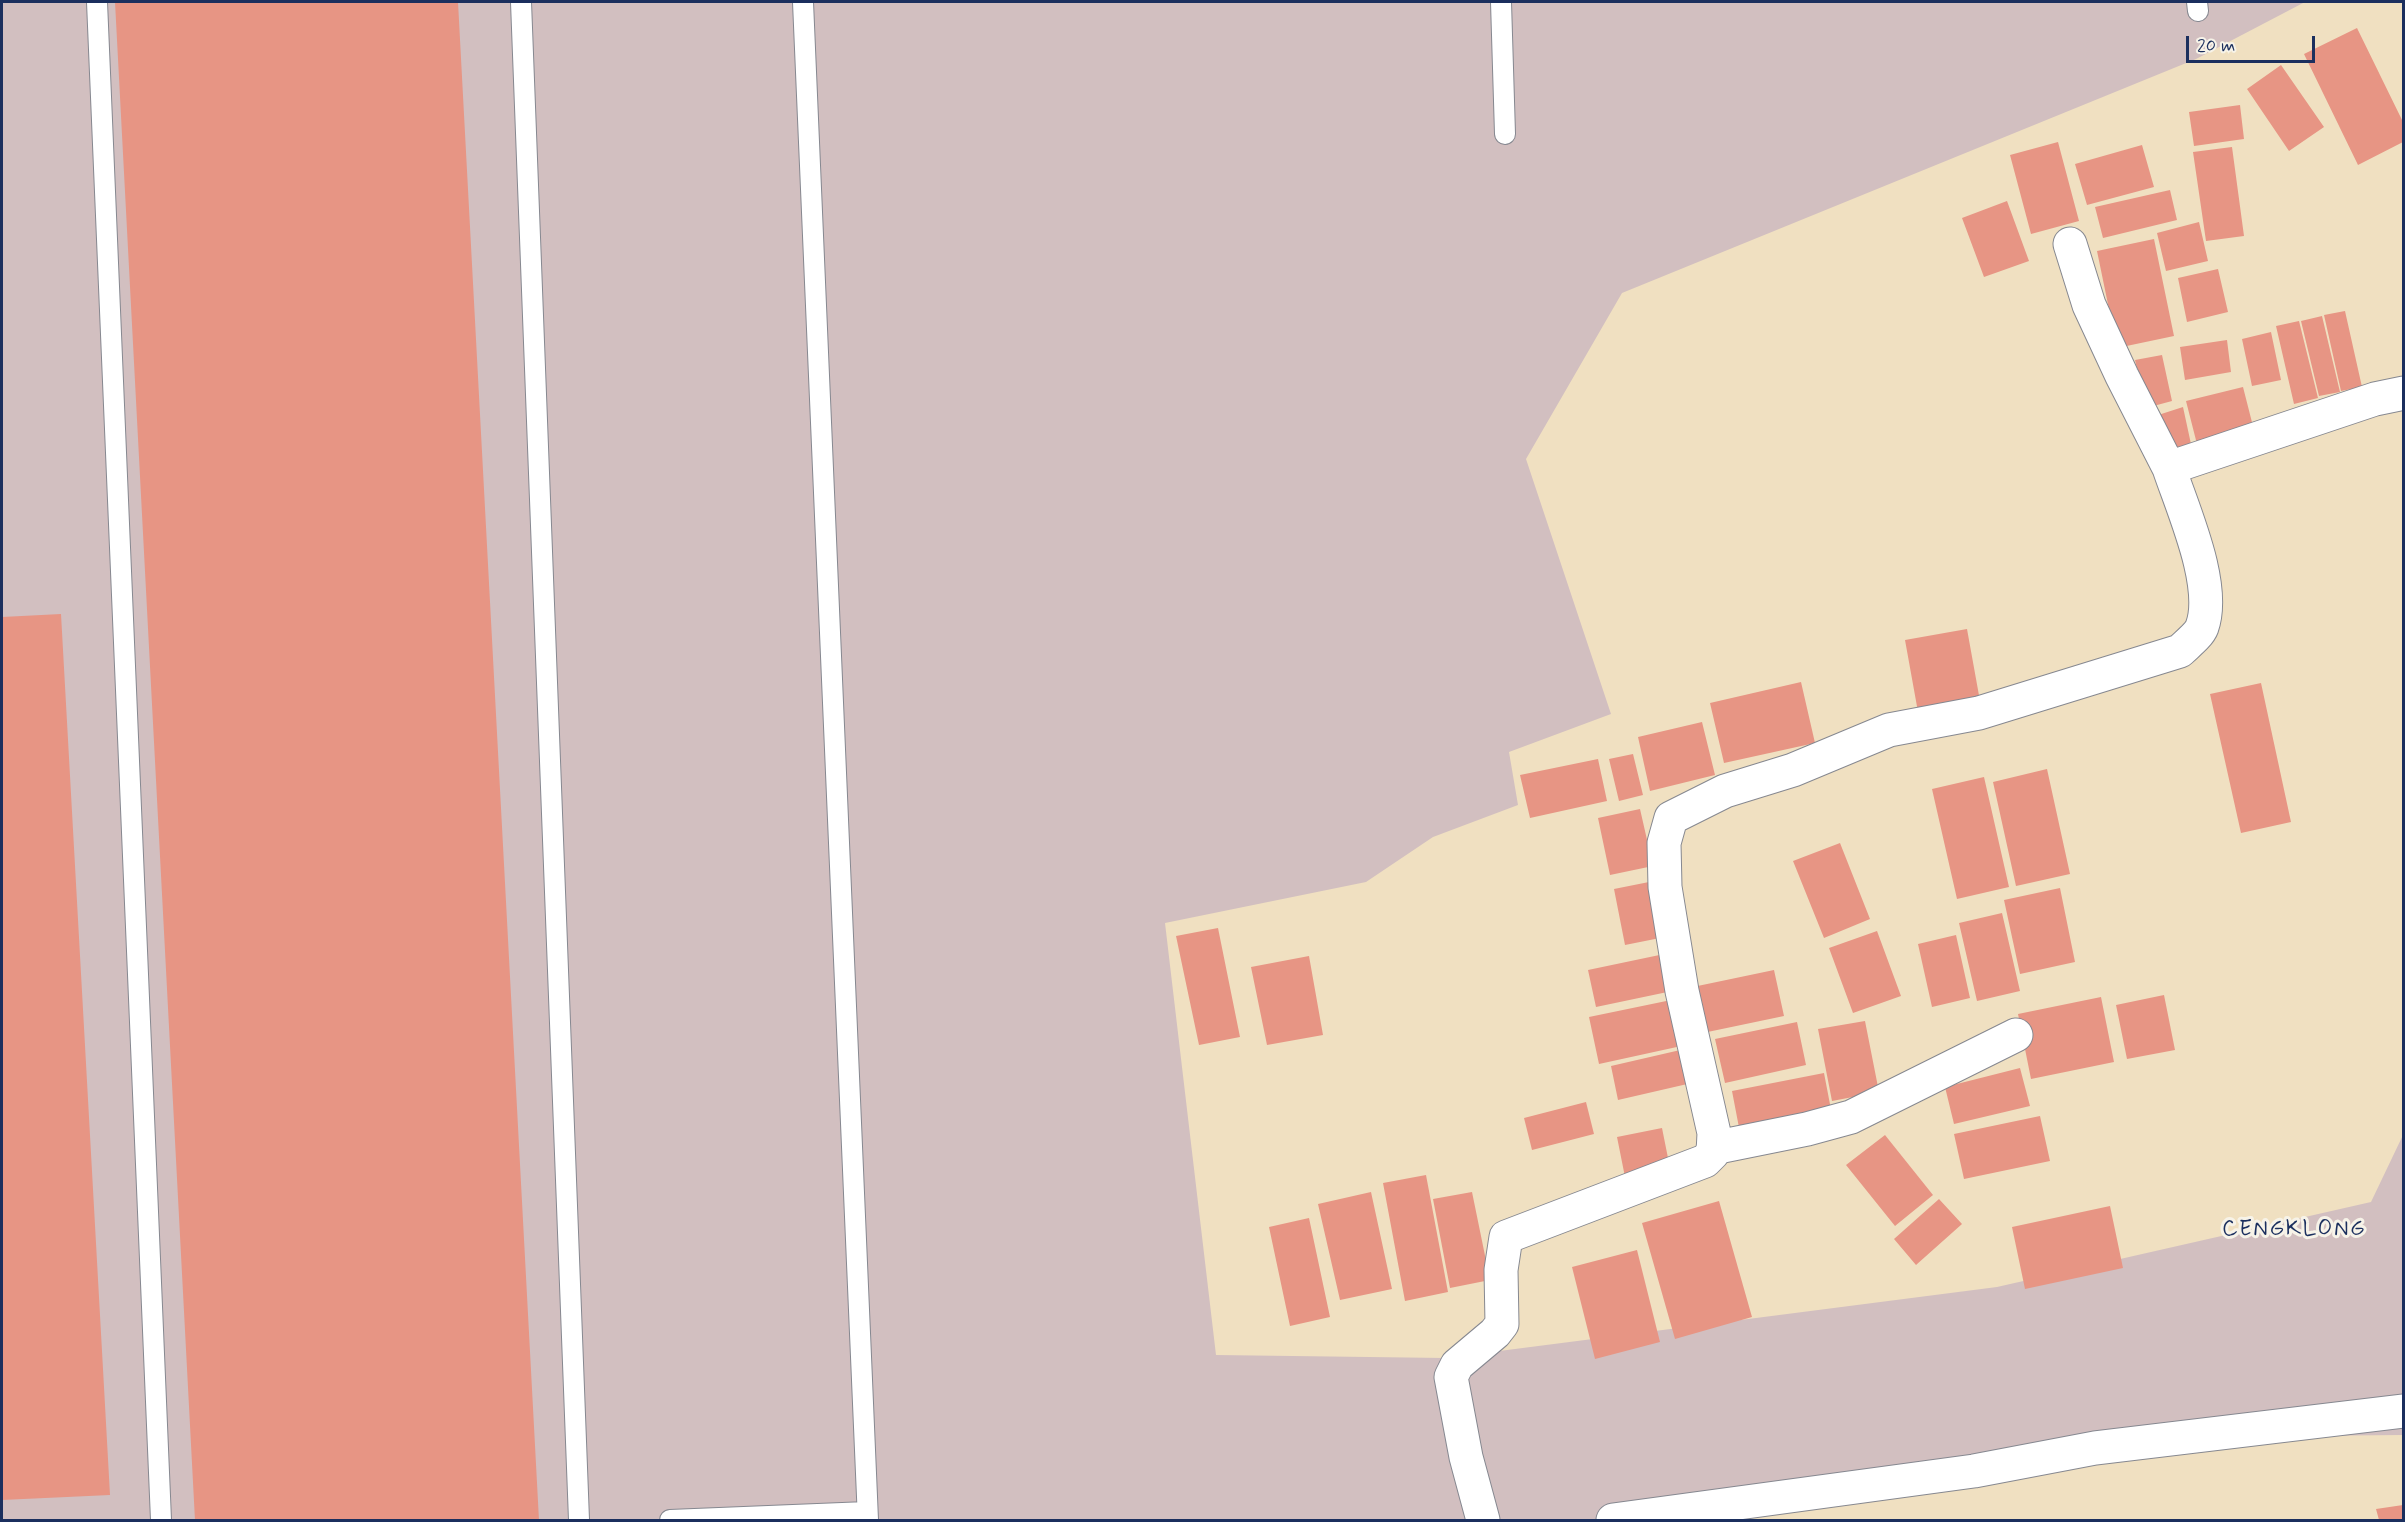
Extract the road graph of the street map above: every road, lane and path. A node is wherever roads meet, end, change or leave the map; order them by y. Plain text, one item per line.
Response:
1 (97, 2) edge
2 (521, 2) edge
3 (803, 2) edge
4 (1501, 2) edge
5 (1505, 134) dead end
6 (2070, 244) dead end
7 (2403, 393) edge
8 (2169, 468) junction
9 (2016, 1035) dead end
10 (1713, 1148) junction
11 (2403, 1411) edge
12 (868, 1516) edge
13 (161, 1521) edge
14 (579, 1521) edge
15 (670, 1521) edge
16 (1483, 1521) edge
17 (1613, 1521) edge

1 - 13 lane
2 - 14 lane
3 - 12 lane
4 - 5 lane
6 - 8 street
7 - 8 street
8 - 10 street
9 - 10 street
10 - 16 street
11 - 17 street
12 - 15 lane

